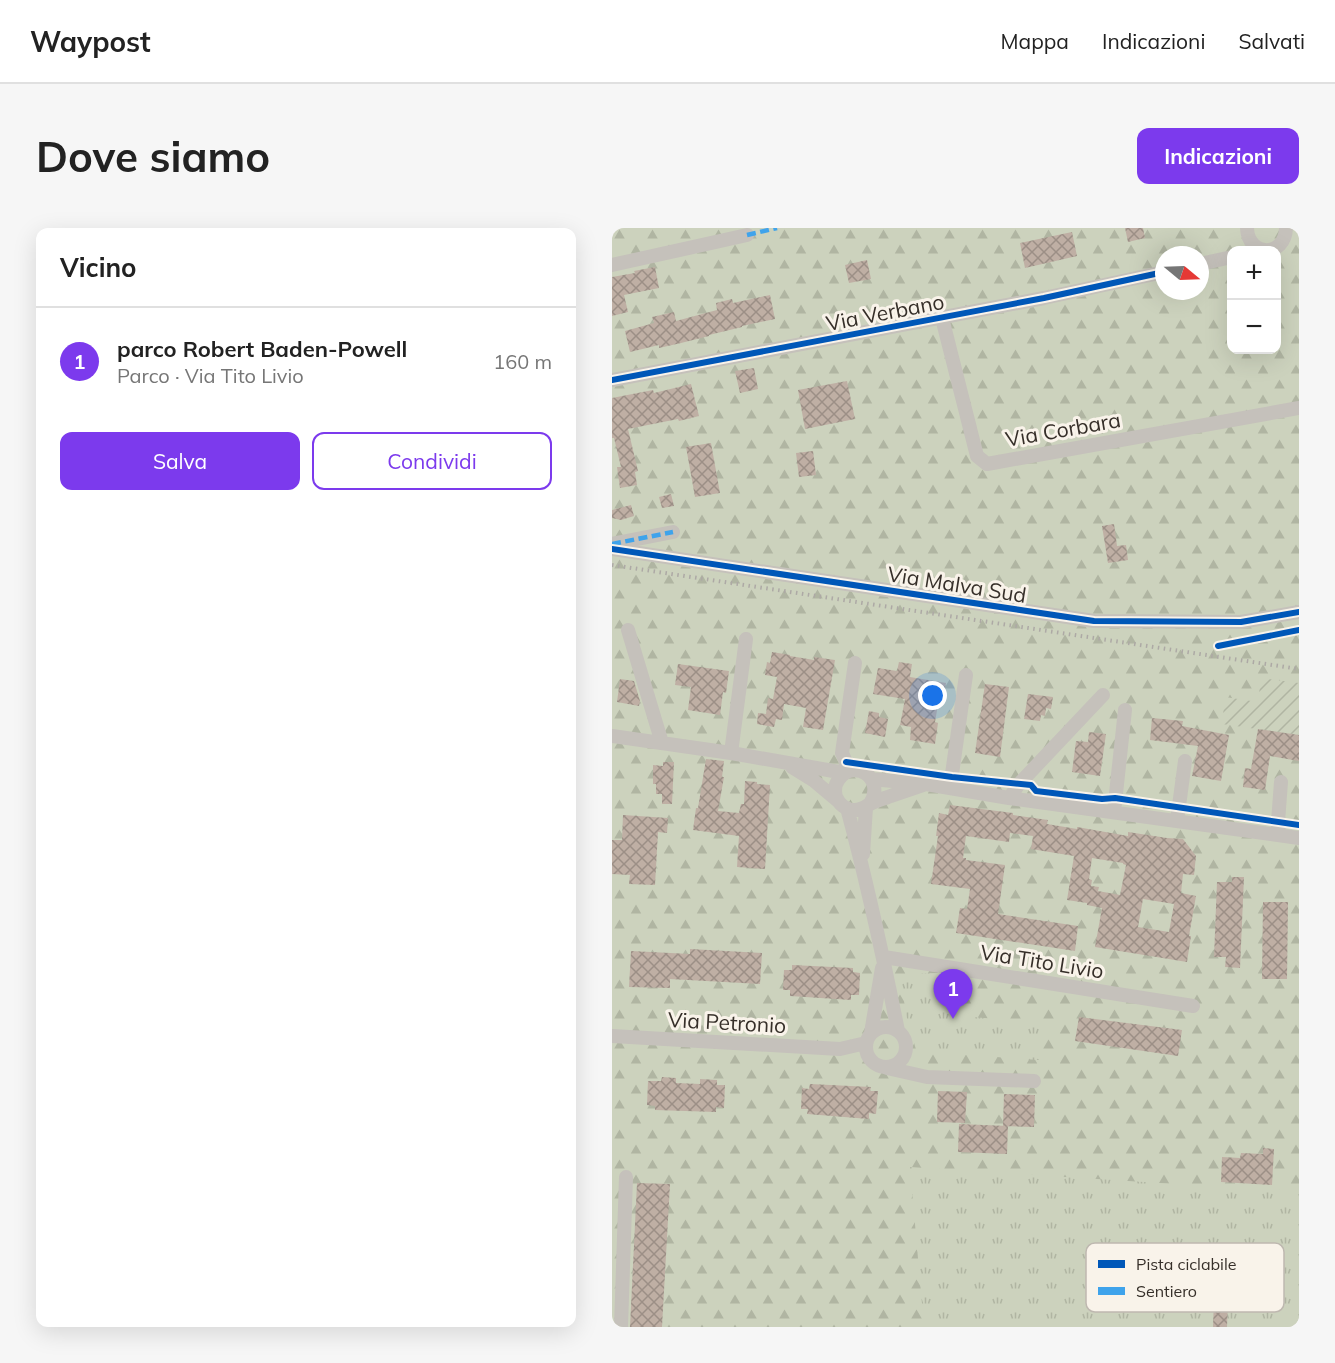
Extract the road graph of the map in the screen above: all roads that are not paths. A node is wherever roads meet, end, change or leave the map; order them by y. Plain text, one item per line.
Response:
1 (1246, 228) edge
2 (1291, 229) edge
3 (747, 235) dead end
4 (1250, 246) edge
5 (1279, 246) edge
6 (1227, 258) edge
7 (1209, 262) edge
8 (612, 265) edge
9 (1155, 274) edge
10 (942, 318) junction
11 (612, 380) edge
12 (1299, 408) edge
13 (674, 532) dead end
14 (612, 544) edge
15 (612, 549) edge
16 (1299, 612) edge
17 (627, 630) dead end
18 (746, 639) dead end
19 (855, 663) dead end
20 (966, 675) dead end
21 (1103, 695) dead end
22 (1125, 710) dead end
23 (612, 736) edge
24 (662, 743) junction
25 (731, 753) junction
26 (782, 762) junction
27 (1185, 762) dead end
28 (845, 773) junction
29 (871, 779) junction
30 (1281, 782) dead end
31 (926, 784) junction
32 (950, 788) junction
33 (1009, 798) junction
34 (842, 805) junction
35 (868, 806) junction
36 (1114, 812) junction
37 (1177, 821) junction
38 (1279, 834) junction
39 (1299, 838) edge
40 (862, 866) junction
41 (884, 957) junction
42 (1193, 1006) dead end
43 (898, 1030) junction
44 (612, 1036) edge
45 (869, 1038) junction
46 (840, 1049) junction
47 (906, 1054) junction
48 (873, 1063) junction
49 (887, 1068) junction
50 (927, 1077) junction
51 (1034, 1081) dead end
52 (626, 1177) dead end
53 (621, 1327) edge

1 - 4 street
2 - 5 street
3 - 8 street
6 - 7 street
9 - 10 street, Via Verbano
10 - 11 street, Via Verbano
10 - 12 street, Via Corbara
13 - 14 street
15 - 16 street, Via Malva Sud
17 - 24 street
18 - 25 street
19 - 28 street
20 - 32 street
21 - 33 street
22 - 36 street
23 - 24 street
24 - 25 street
25 - 26 street
26 - 28 street
26 - 34 street
27 - 37 street
28 - 29 street
28 - 34 street
29 - 31 street
29 - 35 street
30 - 38 street
31 - 32 street
31 - 35 street
32 - 33 street
33 - 36 street
34 - 35 street
34 - 40 street
35 - 40 street
36 - 37 street
37 - 38 street
38 - 39 street
40 - 41 street
41 - 42 street, Via Tito Livio
41 - 43 street
41 - 45 street
43 - 45 street
43 - 47 street
44 - 46 street, Via Petronio
45 - 46 street, Via Petronio
45 - 48 street
46 - 48 street, Via Petronio
47 - 49 street
47 - 50 street
48 - 49 street
49 - 50 street
50 - 51 street
52 - 53 street

